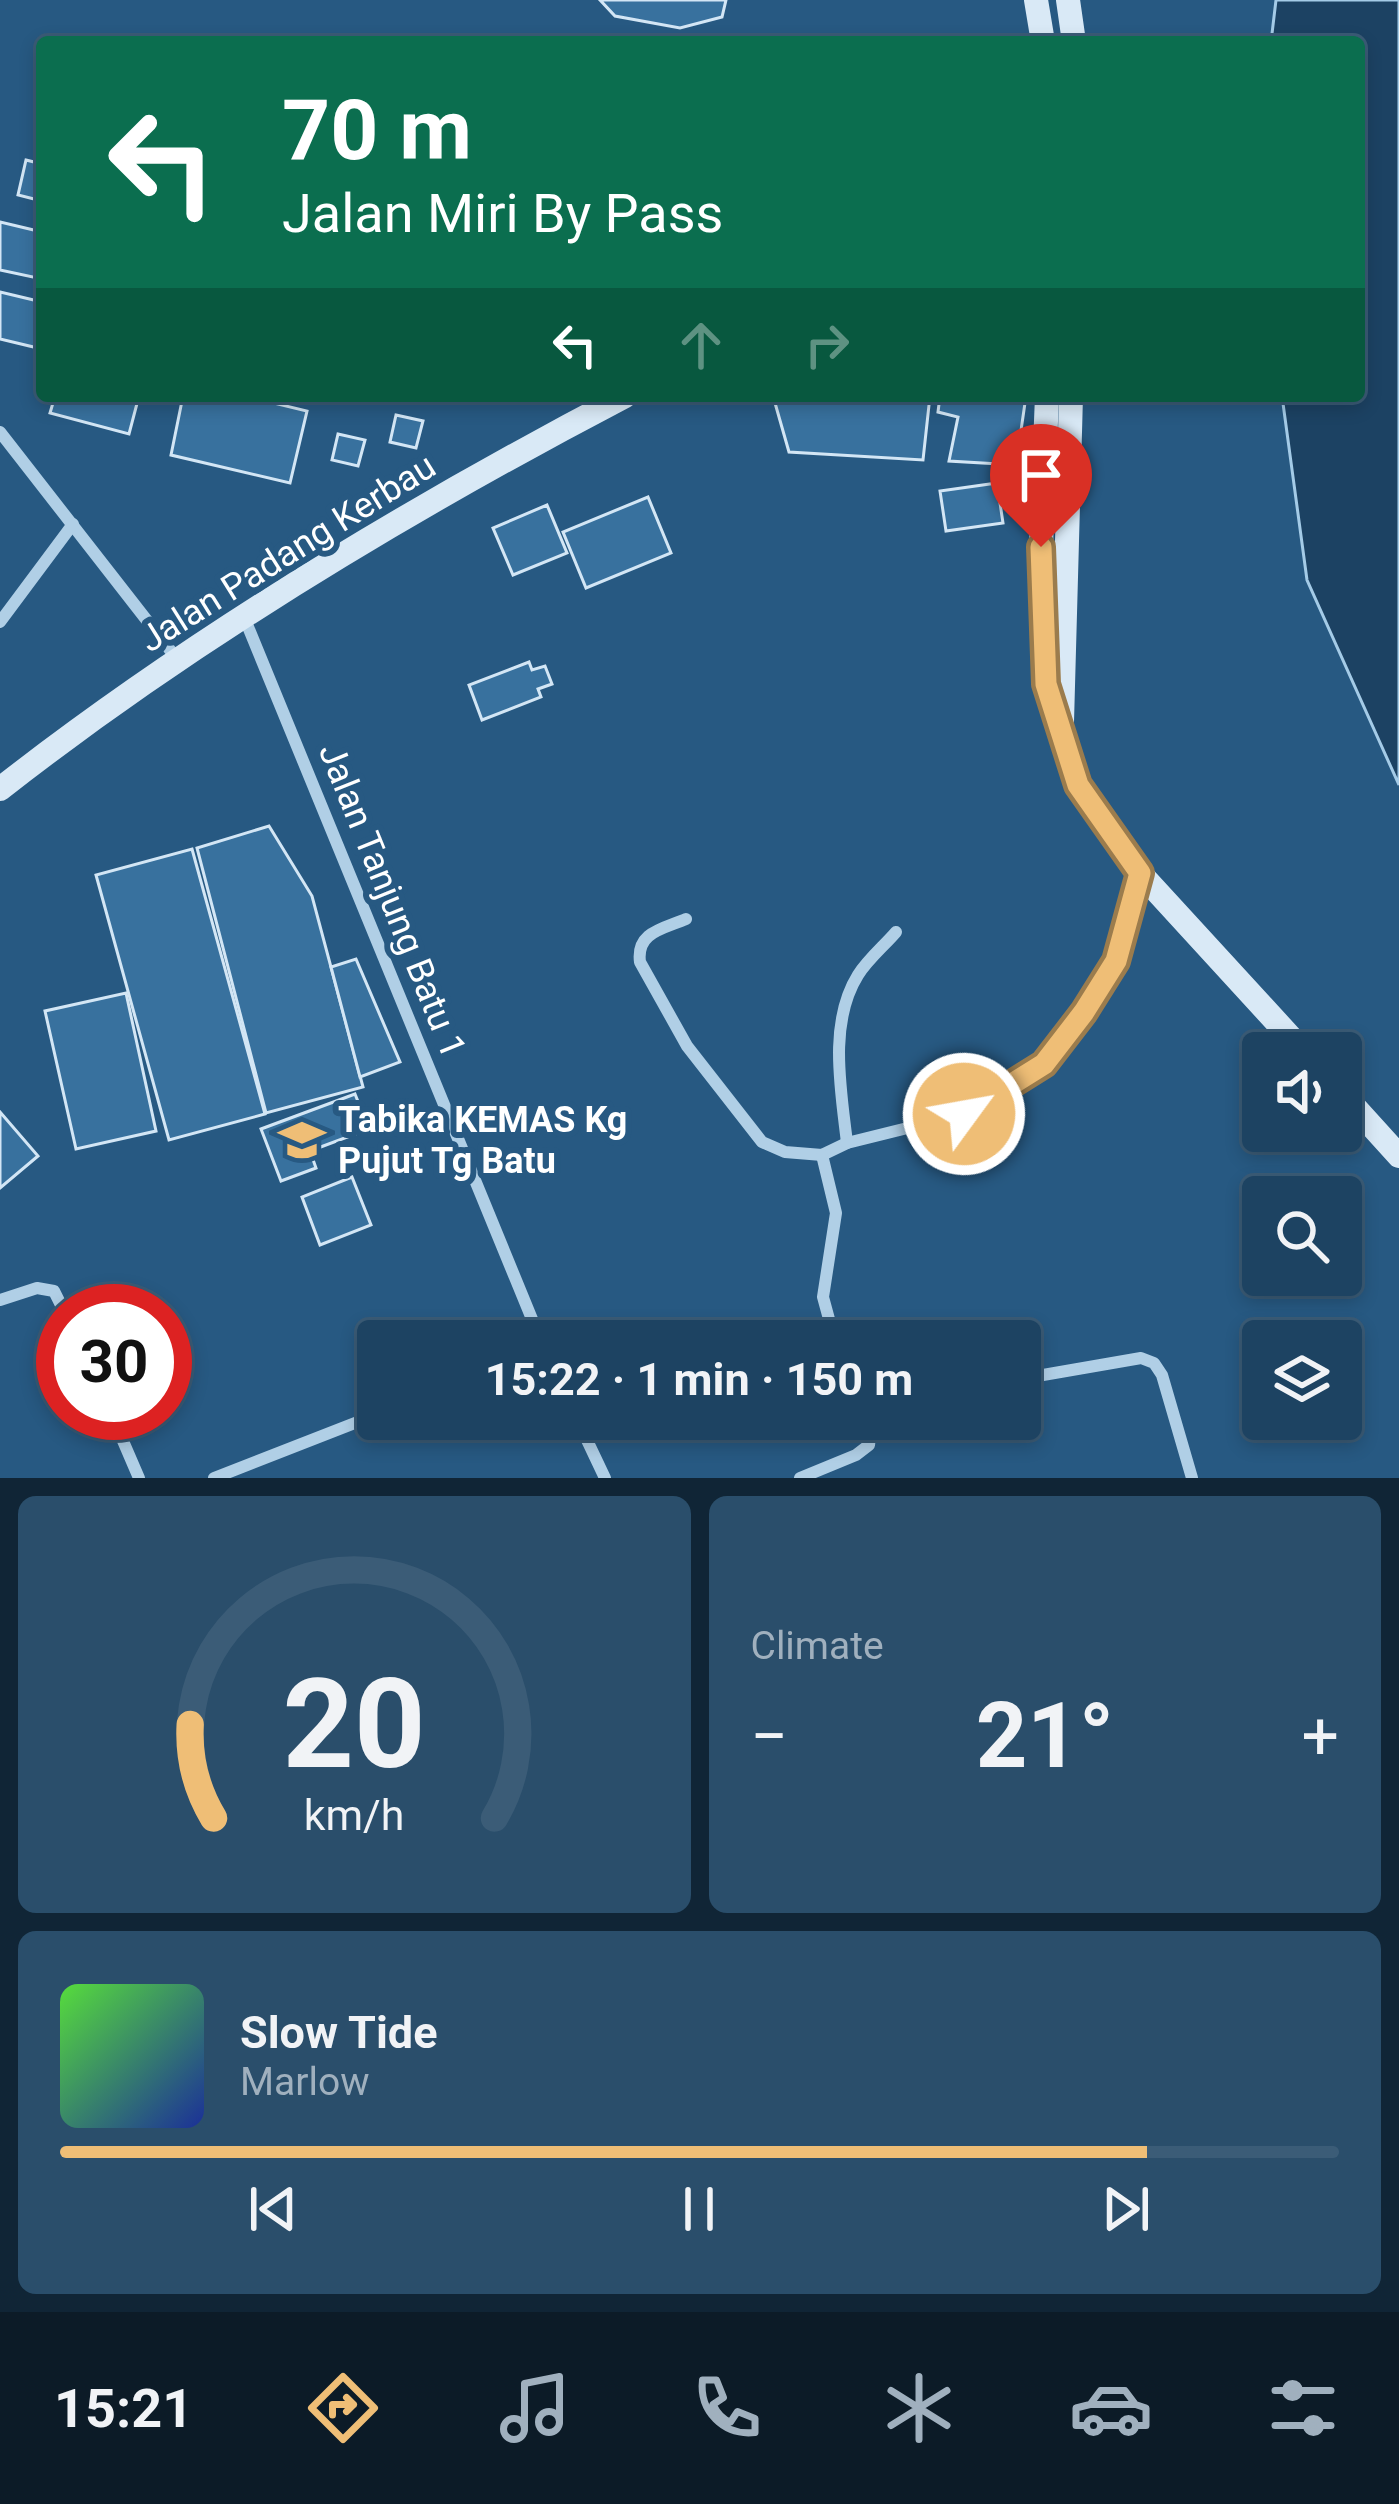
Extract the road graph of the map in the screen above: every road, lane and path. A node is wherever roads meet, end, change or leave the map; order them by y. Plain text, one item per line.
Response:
1 (1036, 0) edge
2 (1068, 0) edge
3 (1041, 36) edge
4 (1073, 36) edge
5 (614, 402) edge
6 (1047, 402) edge
7 (1071, 402) edge
8 (0, 432) edge
9 (73, 524) junction
10 (244, 616) junction
11 (0, 622) edge
12 (177, 659) junction
13 (1061, 730) junction
14 (0, 790) edge
15 (1140, 873) junction
16 (686, 919) dead end
17 (896, 932) dead end
18 (1286, 1032) edge
19 (1362, 1116) edge
20 (847, 1143) junction
21 (822, 1155) junction
22 (1399, 1156) edge
23 (36, 1290) edge
24 (0, 1300) edge
25 (532, 1320) edge
26 (829, 1320) edge
27 (1041, 1374) edge
28 (357, 1422) edge
29 (122, 1440) edge
30 (587, 1440) edge
31 (870, 1440) edge
32 (139, 1478) edge
33 (214, 1478) edge
34 (604, 1478) edge
35 (800, 1478) edge
36 (1192, 1478) edge

1 - 3 street
2 - 4 street
5 - 10 street, Jalan Padang Kerbau
6 - 13 street
7 - 13 street
8 - 9 street
9 - 11 street
9 - 12 street
10 - 12 street, Jalan Padang Kerbau
10 - 25 street, Jalan Tanjung Batu 1
12 - 14 street, Jalan Padang Kerbau
13 - 15 street
15 - 18 street
15 - 20 street
16 - 21 street
17 - 20 street
19 - 22 street
20 - 21 street
21 - 26 street
23 - 24 street
27 - 36 street
28 - 33 street
29 - 32 street
30 - 34 street
31 - 35 street

